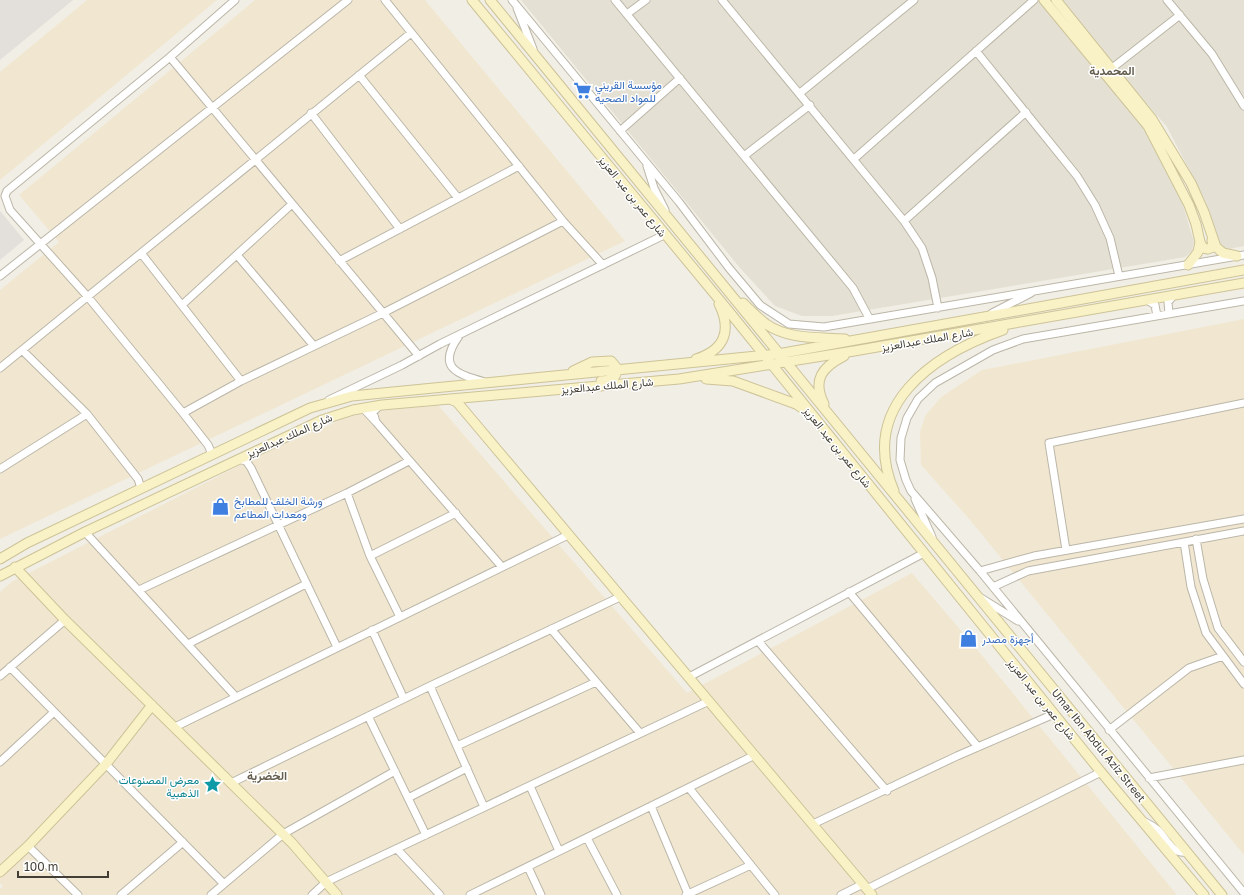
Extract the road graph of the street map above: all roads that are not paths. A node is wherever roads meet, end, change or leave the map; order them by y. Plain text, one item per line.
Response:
1 (235, 0) edge
2 (348, 0) edge
3 (385, 0) edge
4 (472, 0) edge
5 (490, 0) edge
6 (615, 0) edge
7 (646, 0) edge
8 (722, 0) edge
9 (914, 0) edge
10 (1034, 0) edge
11 (1044, 0) edge
12 (1056, 0) edge
13 (1167, 0) edge
14 (514, 3) edge
15 (627, 14) junction
16 (1180, 15) junction
17 (411, 33) junction
18 (976, 51) junction
19 (535, 54) junction
20 (170, 57) junction
21 (1111, 69) junction
22 (359, 75) junction
23 (680, 78) junction
24 (800, 93) junction
25 (810, 105) junction
26 (1244, 106) edge
27 (211, 107) junction
28 (1026, 112) junction
29 (311, 113) junction
30 (620, 131) junction
31 (744, 156) junction
32 (255, 159) junction
33 (854, 159) junction
34 (646, 162) junction
35 (519, 166) junction
36 (458, 198) junction
37 (292, 204) junction
38 (669, 219) junction
39 (563, 221) junction
40 (904, 221) junction
41 (400, 229) junction
42 (664, 235) junction
43 (1212, 240) junction
44 (1200, 242) junction
45 (39, 244) junction
46 (141, 253) junction
47 (238, 254) junction
48 (1240, 256) edge
49 (340, 261) junction
50 (603, 265) junction
51 (1188, 265) junction
52 (1244, 270) edge
53 (0, 276) edge
54 (1119, 276) junction
55 (1244, 283) edge
56 (723, 286) junction
57 (1038, 289) junction
58 (1175, 295) junction
59 (715, 296) junction
60 (88, 297) junction
61 (1147, 300) junction
62 (1244, 301) edge
63 (182, 305) junction
64 (938, 308) junction
65 (383, 313) junction
66 (1169, 314) junction
67 (1157, 316) junction
68 (986, 317) junction
69 (870, 318) junction
70 (1028, 321) junction
71 (461, 334) junction
72 (858, 340) junction
73 (314, 346) junction
74 (22, 350) junction
75 (854, 351) junction
76 (778, 354) junction
77 (419, 356) junction
78 (764, 356) junction
79 (786, 363) junction
80 (682, 364) junction
81 (772, 365) junction
82 (0, 368) edge
83 (617, 370) junction
84 (679, 379) junction
85 (241, 381) junction
86 (486, 382) junction
87 (521, 393) junction
88 (480, 397) junction
89 (450, 400) junction
90 (1244, 403) edge
91 (382, 405) junction
92 (310, 408) junction
93 (363, 408) junction
94 (183, 413) junction
95 (87, 414) junction
96 (813, 415) junction
97 (469, 416) junction
98 (831, 418) junction
99 (376, 422) junction
100 (264, 430) junction
101 (212, 454) junction
102 (235, 459) junction
103 (409, 461) junction
104 (0, 469) edge
105 (201, 476) junction
106 (141, 488) junction
107 (911, 491) junction
108 (347, 493) junction
109 (898, 501) junction
110 (456, 513) junction
111 (1244, 519) edge
112 (280, 524) junction
113 (1244, 531) edge
114 (85, 532) junction
115 (568, 535) junction
116 (1196, 539) junction
117 (1184, 542) junction
118 (937, 548) junction
119 (1066, 550) junction
120 (924, 553) junction
121 (370, 556) junction
122 (0, 559) edge
123 (15, 567) junction
124 (502, 567) junction
125 (980, 571) junction
126 (0, 576) edge
127 (964, 581) junction
128 (306, 584) junction
129 (993, 587) junction
130 (140, 590) junction
131 (849, 592) junction
132 (976, 595) junction
133 (620, 597) junction
134 (400, 617) junction
135 (65, 620) junction
136 (1022, 623) junction
137 (551, 629) junction
138 (372, 630) junction
139 (758, 641) junction
140 (188, 644) junction
141 (337, 647) junction
142 (1223, 656) junction
143 (1244, 662) edge
144 (10, 667) junction
145 (0, 676) edge
146 (689, 677) junction
147 (596, 682) junction
148 (1244, 684) edge
149 (430, 686) junction
150 (236, 697) junction
151 (404, 699) junction
152 (709, 701) junction
153 (152, 705) junction
154 (54, 712) junction
155 (1054, 714) junction
156 (368, 716) junction
157 (175, 727) junction
158 (1109, 730) junction
159 (640, 733) junction
160 (457, 746) junction
161 (978, 747) junction
162 (755, 755) junction
163 (1244, 760) edge
164 (0, 762) edge
165 (106, 764) junction
166 (467, 768) junction
167 (395, 771) junction
168 (1101, 772) junction
169 (1149, 778) junction
170 (231, 783) junction
171 (530, 786) junction
172 (689, 788) junction
173 (887, 791) junction
174 (408, 798) junction
175 (651, 806) junction
176 (484, 807) junction
177 (1143, 820) junction
178 (813, 824) junction
179 (283, 834) junction
180 (426, 835) junction
181 (587, 838) junction
182 (183, 842) junction
183 (28, 846) junction
184 (397, 848) junction
185 (559, 851) junction
186 (1186, 852) junction
187 (751, 865) junction
188 (528, 867) junction
189 (0, 872) edge
190 (326, 882) junction
191 (224, 884) junction
192 (868, 889) edge
193 (1244, 893) edge
194 (687, 894) edge
195 (1201, 894) edge
196 (78, 895) edge
197 (121, 895) edge
198 (212, 895) edge
199 (312, 895) edge
200 (337, 895) edge
201 (440, 895) edge
202 (470, 895) edge
203 (541, 895) edge
204 (616, 895) edge
205 (775, 895) edge
206 (841, 895) edge
207 (1222, 895) edge

1 - 20 street
2 - 27 street
3 - 17 street
4 - 42 street, شارع عمر بن عبد العزيز
5 - 19 street, شارع عمر بن عبد العزيز
6 - 15 street
7 - 15 street
8 - 24 street
9 - 24 street
10 - 18 street
11 - 44 street
12 - 21 street
13 - 16 street
14 - 19 street
14 - 30 street
15 - 23 street
16 - 21 street
16 - 26 street
17 - 22 street
17 - 35 street
18 - 28 street
18 - 33 street
19 - 38 street, شارع عمر بن عبد العزيز
20 - 27 street
20 - 45 street
21 - 43 street
22 - 29 street
22 - 36 street
23 - 30 street
23 - 31 street
24 - 25 street
25 - 31 street
25 - 33 street
27 - 32 street
27 - 45 street
28 - 40 street
28 - 54 street
29 - 32 street
29 - 41 street
30 - 34 street
31 - 69 street
32 - 37 street
32 - 46 street
33 - 40 street
34 - 38 street
34 - 69 street
35 - 36 street
35 - 39 street
36 - 41 street
37 - 47 street
37 - 49 street
38 - 56 street, شارع عمر بن عبد العزيز
39 - 50 street
39 - 65 street
40 - 64 street
41 - 49 street
42 - 50 street
42 - 59 street, شارع عمر بن عبد العزيز
43 - 44 street
43 - 48 street
44 - 51 street
45 - 53 street
45 - 60 street
46 - 60 street
46 - 63 street
47 - 63 street
47 - 73 street
48 - 51 street
49 - 65 street
50 - 71 street
51 - 54 street
52 - 68 street, شارع الملك عبدالعزيز
54 - 57 street
55 - 58 street, شارع الملك عبدالعزيز
56 - 72 street
56 - 76 street, شارع عمر بن عبد العزيز
57 - 64 street
57 - 68 street
58 - 61 street, شارع الملك عبدالعزيز
58 - 66 street
59 - 78 street, شارع عمر بن عبد العزيز
59 - 80 street
60 - 74 street
60 - 94 street
61 - 67 street
61 - 70 street, شارع الملك عبدالعزيز
62 - 66 street
63 - 85 street
64 - 69 street
65 - 73 street
65 - 77 street
66 - 67 street
67 - 107 street
68 - 72 street, شارع الملك عبدالعزيز
70 - 75 street, شارع الملك عبدالعزيز
70 - 109 street
71 - 77 street
71 - 86 street
72 - 76 street, شارع الملك عبدالعزيز
73 - 85 street
74 - 82 street
74 - 95 street
75 - 79 street, شارع الملك عبدالعزيز
75 - 98 street
76 - 78 street, شارع الملك عبدالعزيز
76 - 79 street, شارع عمر بن عبد العزيز
77 - 92 street
78 - 80 street, شارع الملك عبدالعزيز
78 - 81 street, شارع عمر بن عبد العزيز
79 - 81 street, شارع الملك عبدالعزيز
79 - 98 street, شارع عمر بن عبد العزيز
80 - 83 street, شارع الملك عبدالعزيز
81 - 84 street, شارع الملك عبدالعزيز
81 - 96 street, شارع عمر بن عبد العزيز
83 - 86 street, شارع الملك عبدالعزيز
83 - 87 street
84 - 87 street, شارع الملك عبدالعزيز
84 - 96 street
85 - 94 street
86 - 92 street, شارع الملك عبدالعزيز
87 - 88 street, شارع الملك عبدالعزيز
88 - 89 street, شارع الملك عبدالعزيز
88 - 97 street
89 - 91 street, شارع الملك عبدالعزيز
89 - 97 street
90 - 119 street
91 - 93 street, شارع الملك عبدالعزيز
91 - 99 street
92 - 100 street, شارع الملك عبدالعزيز
93 - 99 street
93 - 102 street, شارع الملك عبدالعزيز
94 - 101 street
95 - 104 street
95 - 106 street
96 - 120 street, شارع عمر بن عبد العزيز
97 - 115 street
98 - 109 street, شارع عمر بن عبد العزيز
99 - 103 street
100 - 101 street, شارع الملك عبدالعزيز
100 - 105 street
101 - 106 street, شارع الملك عبدالعزيز
102 - 105 street, شارع الملك عبدالعزيز
102 - 112 street
103 - 108 street
103 - 110 street
105 - 114 street, شارع الملك عبدالعزيز
106 - 122 street, شارع الملك عبدالعزيز
107 - 118 street
107 - 125 street
108 - 112 street
108 - 121 street
109 - 118 street, شارع عمر بن عبد العزيز
110 - 121 street
110 - 124 street
111 - 119 street
112 - 128 street
112 - 130 street
113 - 116 street
114 - 123 street, شارع الملك عبدالعزيز
114 - 130 street
115 - 124 street
115 - 133 street
116 - 117 street
116 - 143 street
117 - 129 street
117 - 142 street
118 - 127 street, شارع عمر بن عبد العزيز
119 - 125 street
120 - 127 street
120 - 131 street
120 - 155 street, شارع عمر بن عبد العزيز
121 - 134 street
123 - 126 street, شارع الملك عبدالعزيز
123 - 135 street
124 - 134 street
125 - 129 street
127 - 132 street, شارع عمر بن عبد العزيز
128 - 140 street
128 - 141 street
129 - 136 street
130 - 140 street
131 - 139 street
131 - 161 street
132 - 136 street
132 - 186 street, Umar Ibn Abdul Aziz Street
133 - 137 street
133 - 146 street
134 - 138 street
135 - 144 street
135 - 153 street
136 - 158 street
137 - 147 street
137 - 149 street
138 - 141 street
138 - 151 street
139 - 146 street
139 - 173 street
140 - 150 street
141 - 150 street
142 - 148 street
142 - 158 street
144 - 145 street
144 - 154 street
146 - 152 street
147 - 159 street
147 - 160 street
149 - 151 street
149 - 160 street
150 - 157 street
151 - 156 street
152 - 159 street
152 - 162 street
153 - 157 street
153 - 165 street
154 - 164 street
154 - 165 street
155 - 161 street
155 - 168 street, شارع عمر بن عبد العزيز
156 - 167 street
156 - 170 street
157 - 170 street
158 - 169 street
159 - 171 street
160 - 166 street
161 - 173 street
162 - 172 street
162 - 178 street
163 - 169 street
165 - 182 street
165 - 183 street
166 - 174 street
166 - 176 street
167 - 174 street
167 - 179 street
168 - 177 street, شارع عمر بن عبد العزيز
168 - 192 street
169 - 193 street
170 - 179 street
171 - 176 street
171 - 185 street
172 - 175 street
172 - 187 street
173 - 178 street
174 - 180 street
175 - 181 street
175 - 194 street
176 - 180 street
177 - 186 street
177 - 195 street, شارع عمر بن عبد العزيز
178 - 192 street
179 - 190 street
179 - 191 street
180 - 184 street
181 - 185 street
181 - 204 street
182 - 191 street
182 - 197 street
183 - 189 street
183 - 196 street
184 - 190 street
184 - 201 street
185 - 188 street
186 - 207 street, Umar Ibn Abdul Aziz Street
187 - 194 street
187 - 205 street
188 - 202 street
188 - 203 street
190 - 199 street
190 - 200 street
191 - 198 street
192 - 206 street

